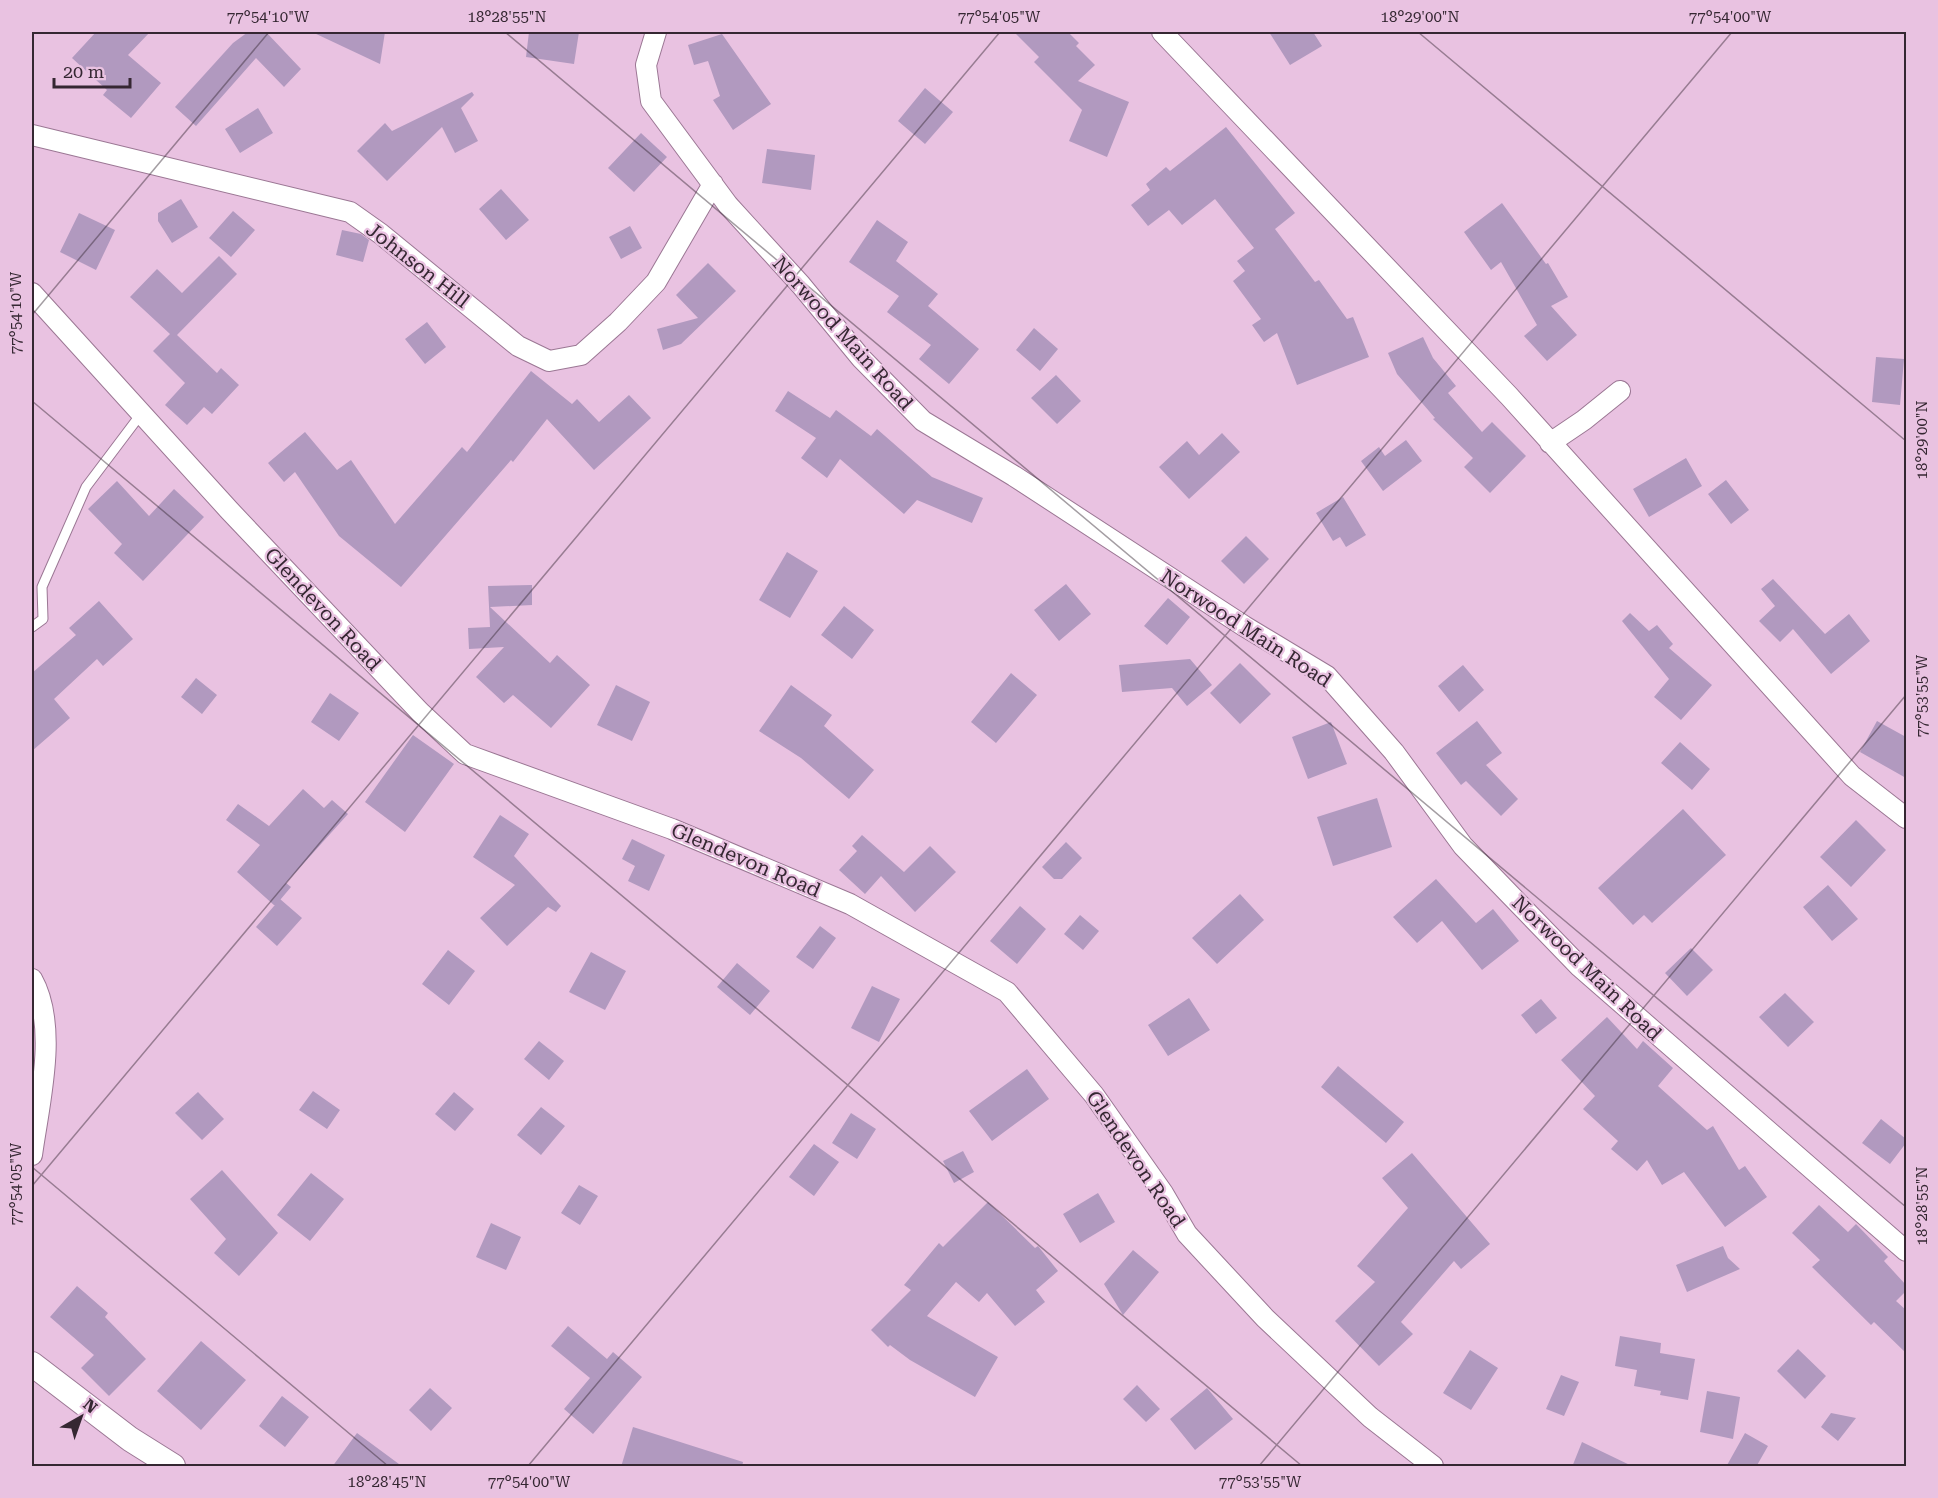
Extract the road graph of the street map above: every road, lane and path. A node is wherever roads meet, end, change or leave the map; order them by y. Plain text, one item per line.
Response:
1 (656, 32) edge
2 (1162, 32) edge
3 (32, 135) edge
4 (713, 184) junction
5 (32, 293) edge
6 (1620, 391) dead end
7 (141, 414) junction
8 (1550, 443) junction
9 (32, 627) edge
10 (1906, 818) edge
11 (32, 979) edge
12 (32, 1155) edge
13 (1906, 1251) edge
14 (32, 1364) edge
15 (173, 1467) edge
16 (1433, 1467) edge

1 - 4 street, Norwood Main Road
2 - 8 street
3 - 4 street, Johnson Hill
4 - 13 street, Norwood Main Road
5 - 7 street, Glendevon Road
6 - 8 street
7 - 9 lane
7 - 16 street, Glendevon Road
8 - 10 street
11 - 12 street
14 - 15 street

